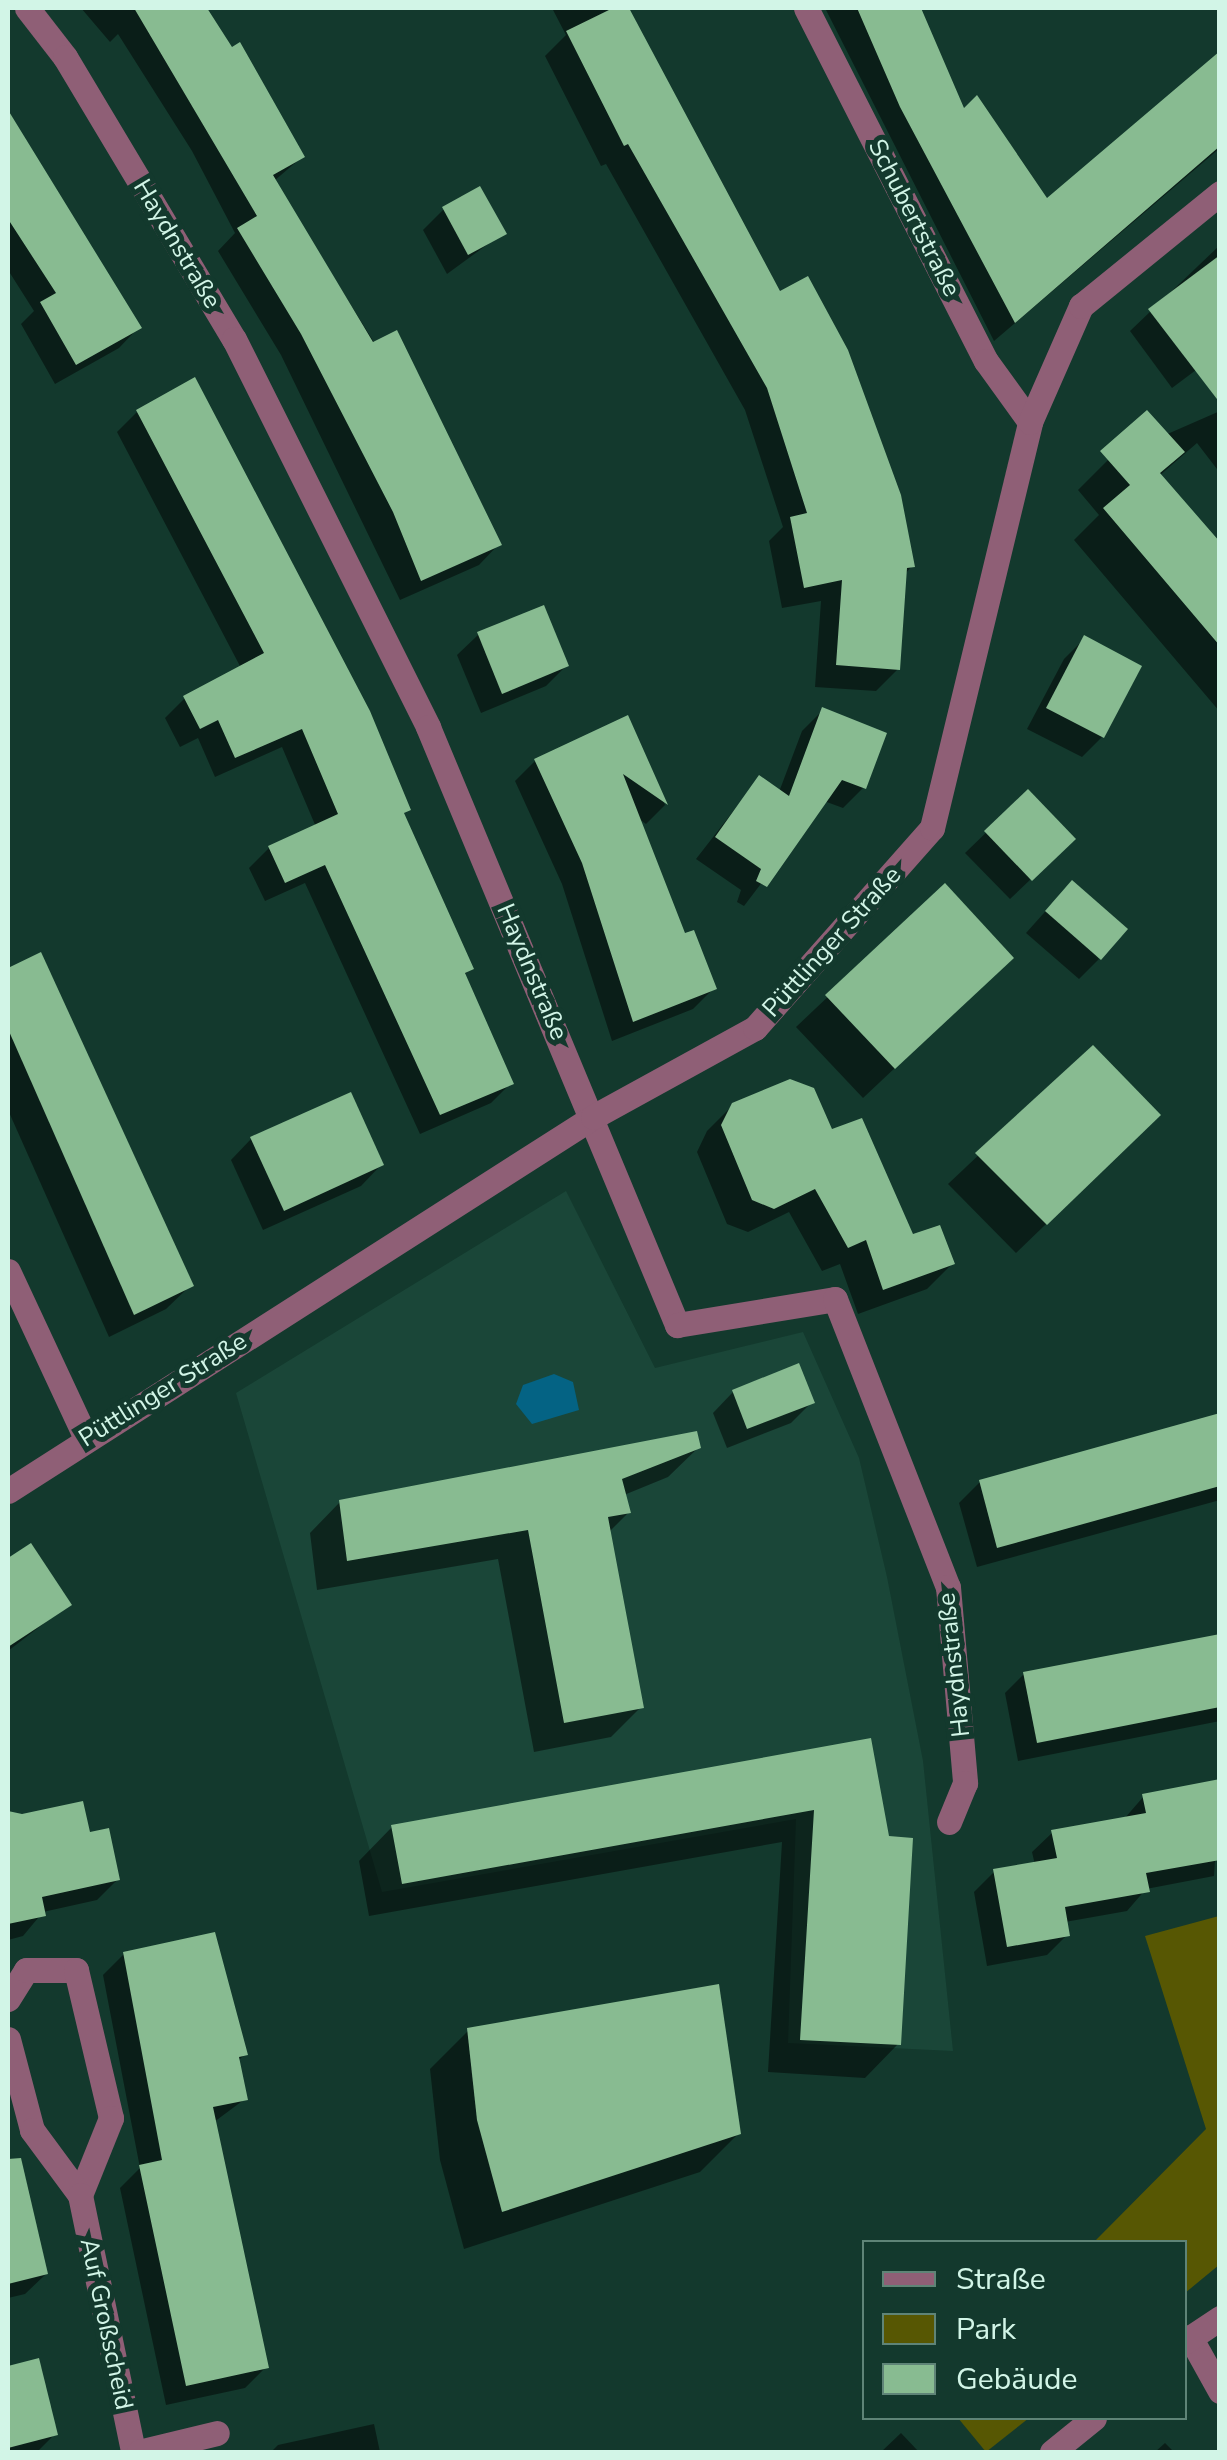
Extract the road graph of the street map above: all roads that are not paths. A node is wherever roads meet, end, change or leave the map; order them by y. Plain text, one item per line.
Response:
1 (27, 8) edge
2 (806, 8) edge
3 (1220, 193) edge
4 (1030, 422) junction
5 (593, 1118) junction
6 (8, 1271) edge
7 (86, 1438) junction
8 (8, 1491) edge
9 (949, 1822) dead end
10 (8, 1999) edge
11 (8, 2039) edge
12 (80, 2194) junction
13 (1220, 2318) edge
14 (1187, 2340) edge
15 (1220, 2391) edge
16 (1092, 2420) edge
17 (217, 2433) dead end
18 (136, 2452) edge
19 (1052, 2452) edge

1 - 5 street, Haydnstraße
2 - 4 street, Schubertstraße
3 - 4 street, Püttlinger Straße
4 - 5 street, Püttlinger Straße
5 - 7 street, Püttlinger Straße
5 - 9 street, Haydnstraße
6 - 7 street
7 - 8 street, Püttlinger Straße
10 - 12 street
11 - 12 street, Auf Großscheid
12 - 18 street, Auf Großscheid
13 - 14 street
14 - 15 street
16 - 19 street
17 - 18 street, Auf Großscheid

